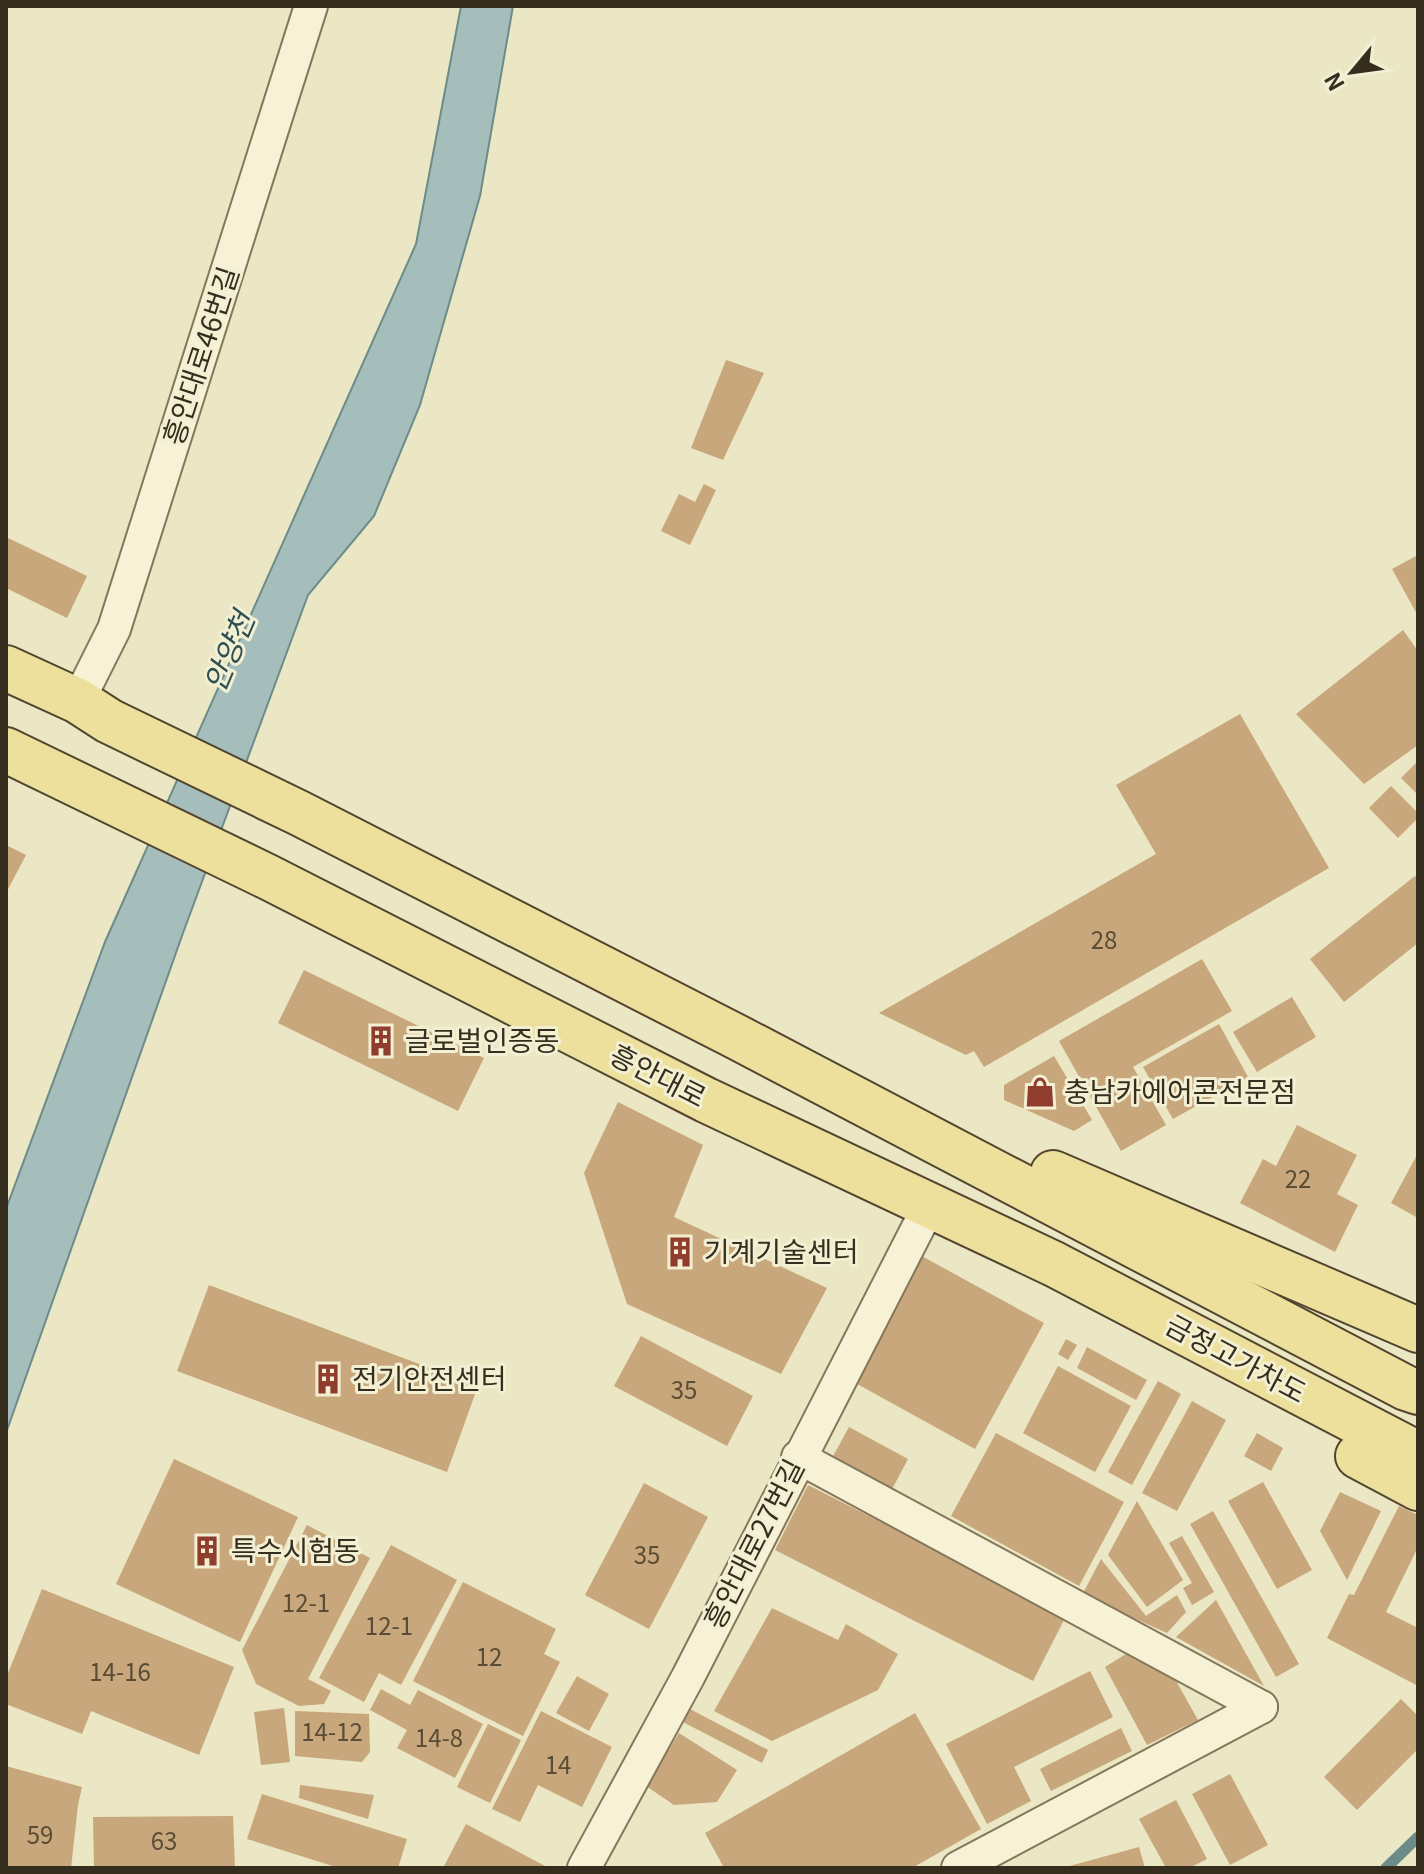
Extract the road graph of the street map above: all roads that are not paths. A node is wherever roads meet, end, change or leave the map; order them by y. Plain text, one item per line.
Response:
1 (311, 6) edge
2 (6, 668) edge
3 (94, 711) junction
4 (6, 750) edge
5 (733, 1035) junction
6 (706, 1100) junction
7 (923, 1218) junction
8 (1054, 1264) joint
9 (1418, 1330) edge
10 (1412, 1390) edge
11 (1418, 1454) edge
12 (798, 1457) junction
13 (1418, 1488) edge
14 (584, 1868) edge
15 (958, 1868) edge

1 - 3 street, 흥안대로46번길
2 - 3 main road
3 - 5 main road
4 - 6 main road, 흥안대로
5 - 9 main road
5 - 10 main road, 금정고가차도
6 - 7 main road
6 - 8 main road, 흥안대로
7 - 12 street, 흥안대로27번길
7 - 13 main road
8 - 11 main road, 금정고가차도
12 - 14 street, 흥안대로27번길
12 - 15 street

